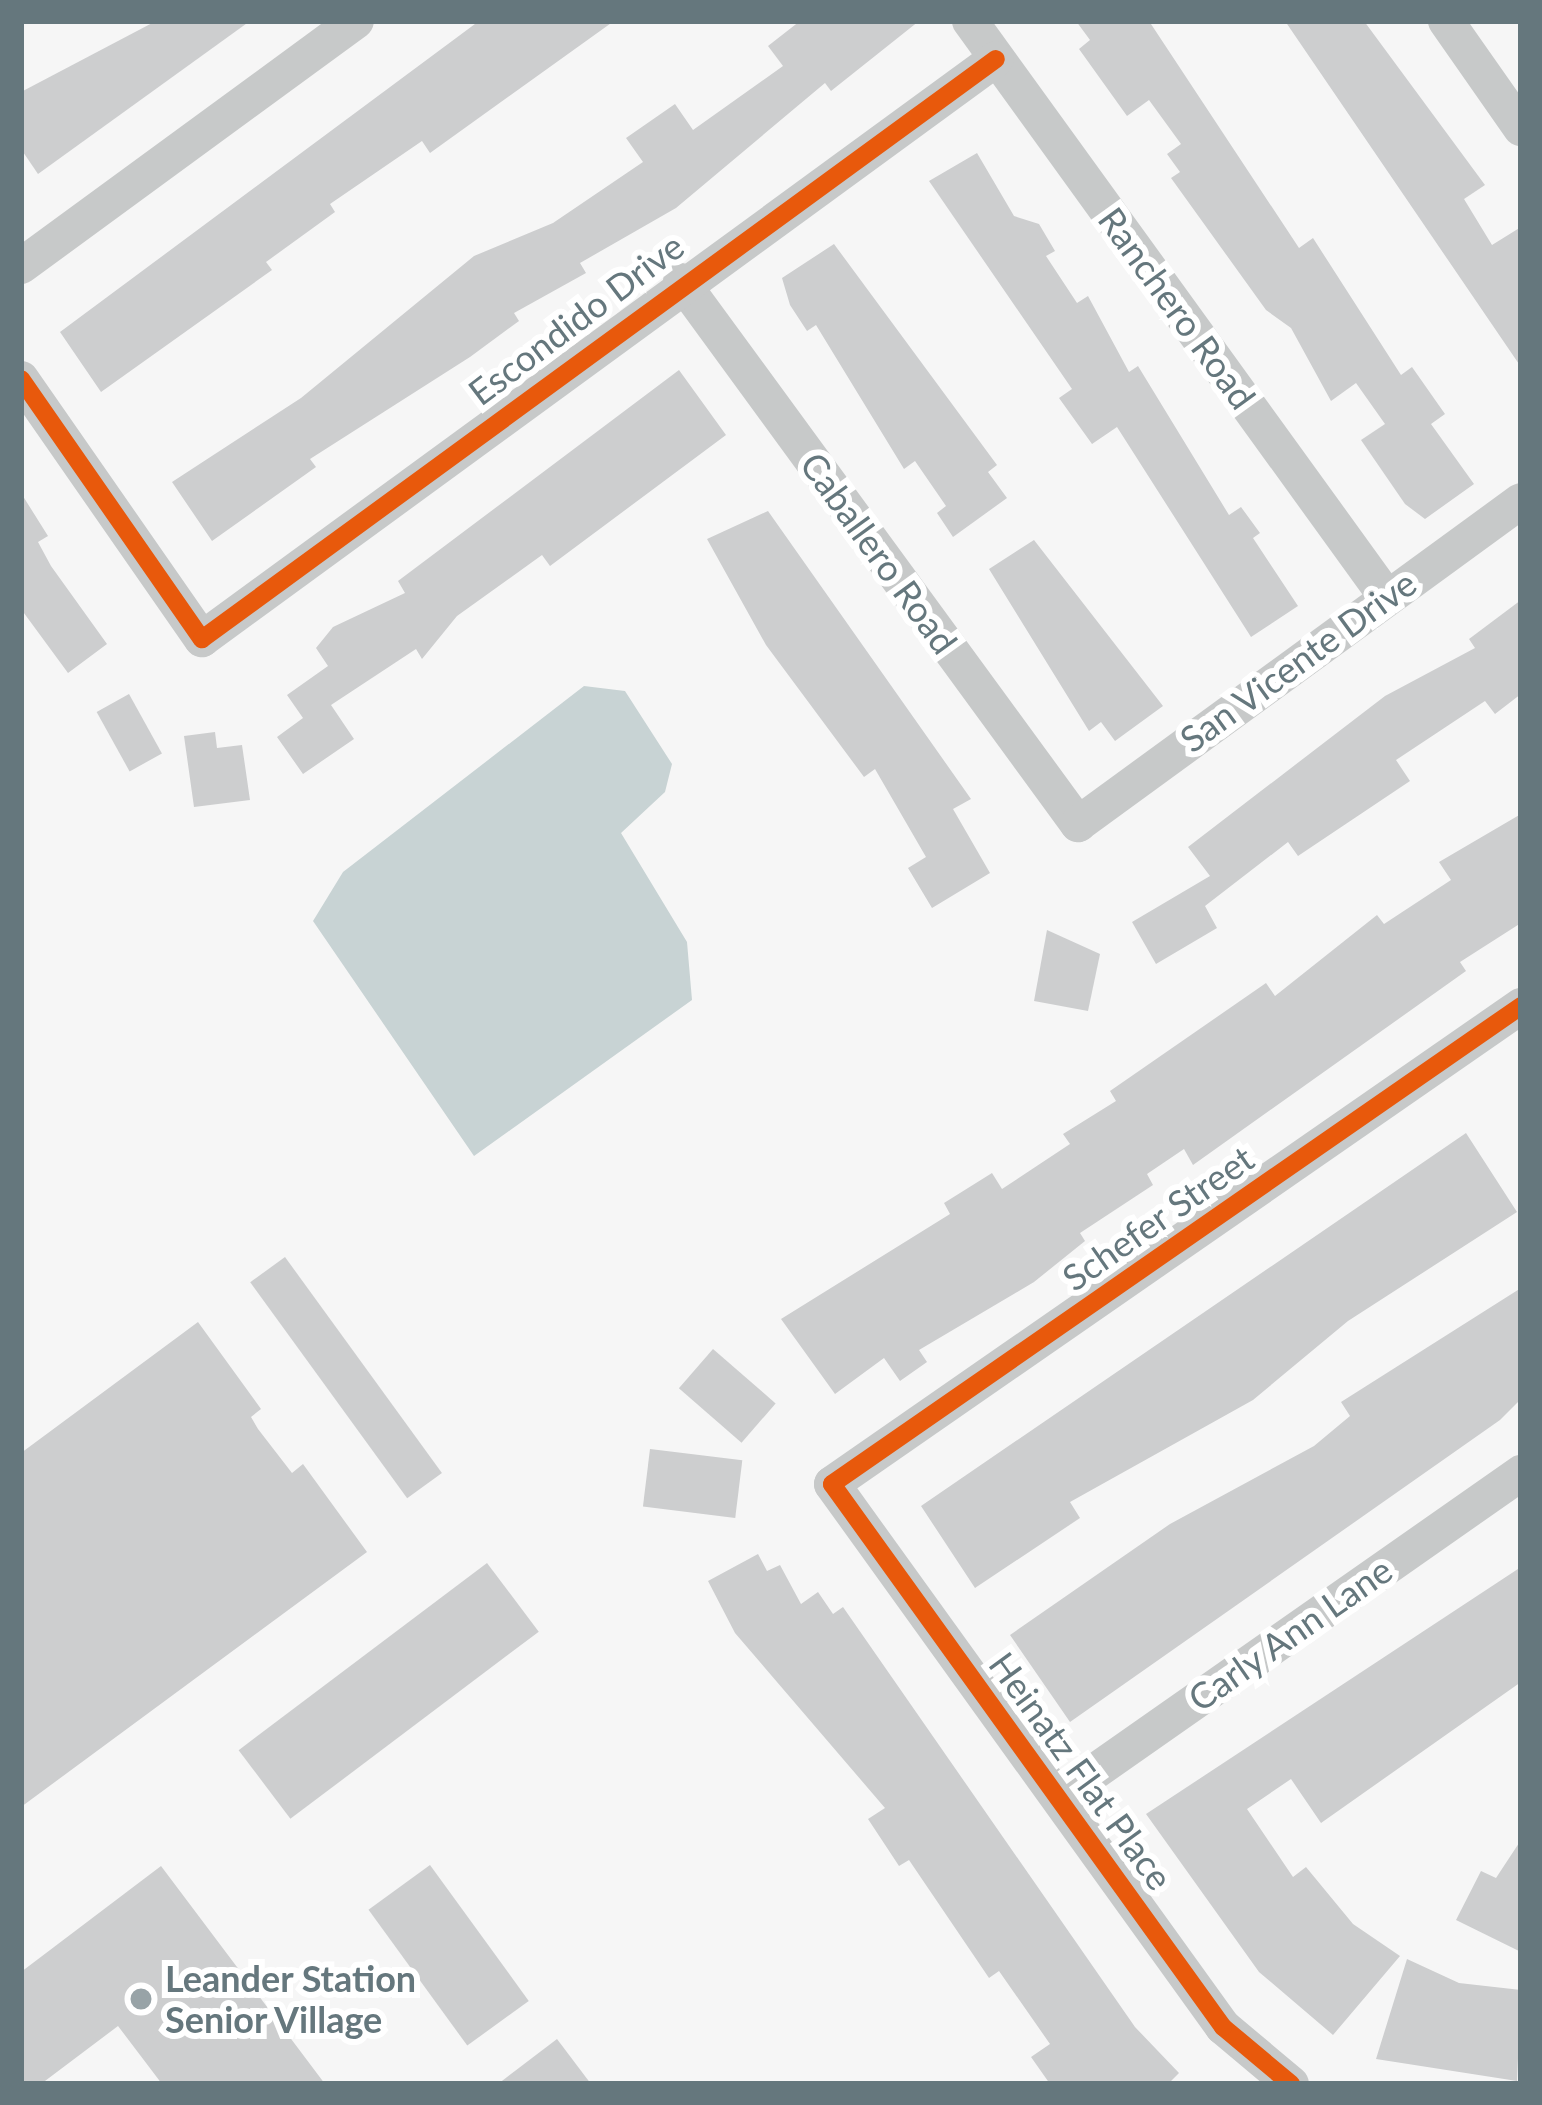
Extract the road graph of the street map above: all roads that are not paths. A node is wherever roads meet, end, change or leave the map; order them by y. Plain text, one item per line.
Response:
1 (356, 21) edge
2 (970, 21) edge
3 (1446, 21) edge
4 (996, 59) junction
5 (1521, 128) edge
6 (21, 266) edge
7 (681, 281) junction
8 (21, 379) edge
9 (1521, 501) edge
10 (1385, 595) junction
11 (1078, 824) joint
12 (1521, 1006) edge
13 (1521, 1473) edge
14 (832, 1484) joint
15 (1060, 1796) junction
16 (1291, 2084) edge

1 - 6 street
2 - 4 street, Ranchero Road
3 - 5 street
4 - 7 street, Escondido Drive
4 - 10 street, Ranchero Road
7 - 8 street, Escondido Drive
7 - 11 street, Caballero Road
9 - 10 street, San Vicente Drive
10 - 11 street, San Vicente Drive
12 - 14 street, Schefer Street
13 - 15 street, Carly Ann Lane
14 - 15 street, Heinatz Flat Place
15 - 16 street, Heinatz Flat Place

